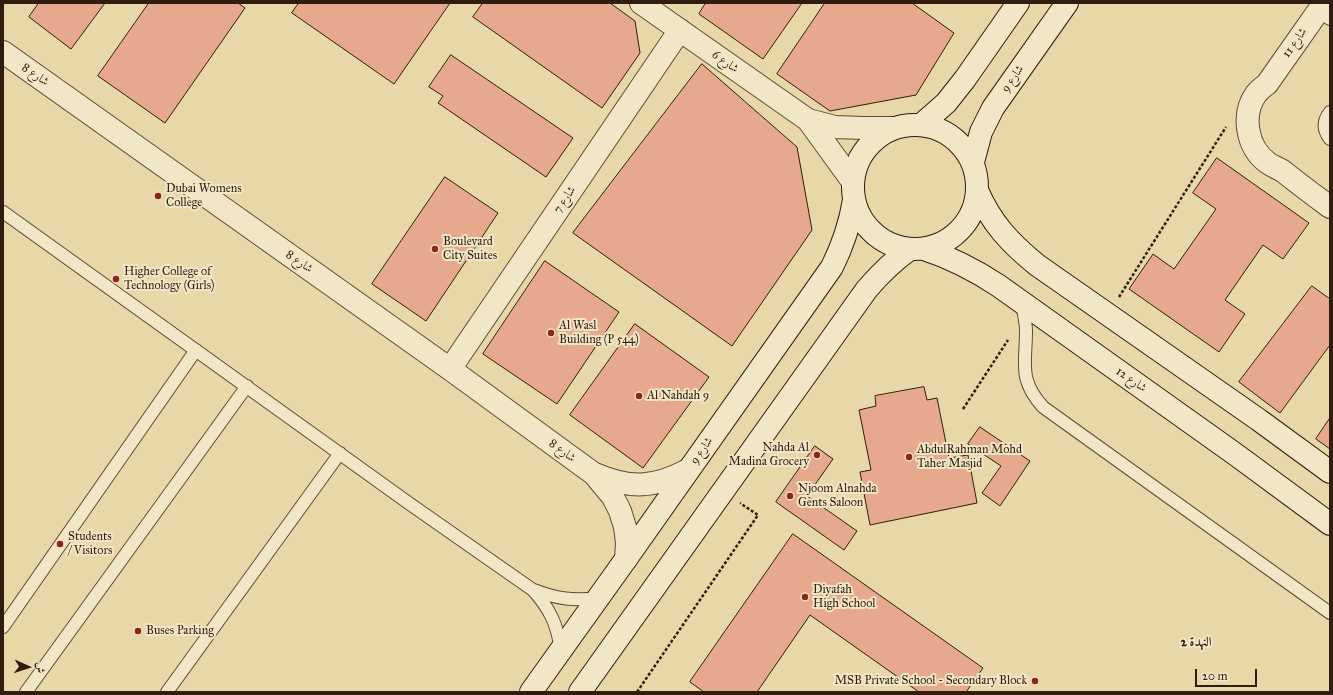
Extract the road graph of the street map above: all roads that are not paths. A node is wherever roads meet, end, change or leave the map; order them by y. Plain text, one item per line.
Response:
1 (641, 3) edge
2 (1018, 3) edge
3 (1067, 3) edge
4 (1324, 11) edge
5 (680, 30) junction
6 (3, 52) edge
7 (1267, 84) junction
8 (1330, 112) edge
9 (808, 120) junction
10 (922, 124) junction
11 (894, 128) junction
12 (1330, 139) edge
13 (973, 162) junction
14 (1281, 170) junction
15 (977, 190) junction
16 (853, 191) junction
17 (1330, 207) edge
18 (3, 212) edge
19 (917, 249) junction
20 (1023, 310) junction
21 (196, 350) junction
22 (450, 369) junction
23 (247, 386) junction
24 (340, 453) junction
25 (688, 470) junction
26 (1330, 472) edge
27 (594, 474) junction
28 (1330, 524) edge
29 (626, 559) junction
30 (533, 590) junction
31 (598, 598) junction
32 (1330, 613) edge
33 (3, 627) edge
34 (561, 650) junction
35 (26, 692) edge
36 (166, 692) edge
37 (531, 692) edge
38 (580, 692) edge

1 - 5 street, شارع 6
2 - 10 street
3 - 13 street, شارع 9
4 - 7 street, شارع 11
5 - 9 street, شارع 6
5 - 22 street, شارع 7
6 - 22 street, شارع 8
7 - 14 street, شارع 11
7 - 14 street, شارع 11
8 - 12 lane
9 - 11 street, شارع 6
9 - 16 street, شارع 6
10 - 11 street
10 - 13 street
11 - 16 street
13 - 15 street
14 - 17 street, شارع 11
15 - 19 street
15 - 26 street
16 - 19 street
16 - 25 street, شارع 9
18 - 21 lane
19 - 20 street, شارع 12
19 - 38 street
20 - 28 street, شارع 12
20 - 32 lane
21 - 23 lane
21 - 33 lane
22 - 27 street, شارع 8
23 - 24 lane
23 - 35 lane
24 - 30 lane
24 - 36 lane
25 - 27 street, شارع 8
25 - 29 street, شارع 9
27 - 29 street, شارع 8
29 - 31 street, شارع 9
30 - 31 lane
30 - 34 lane
31 - 34 street, شارع 9
34 - 37 street, شارع 9

